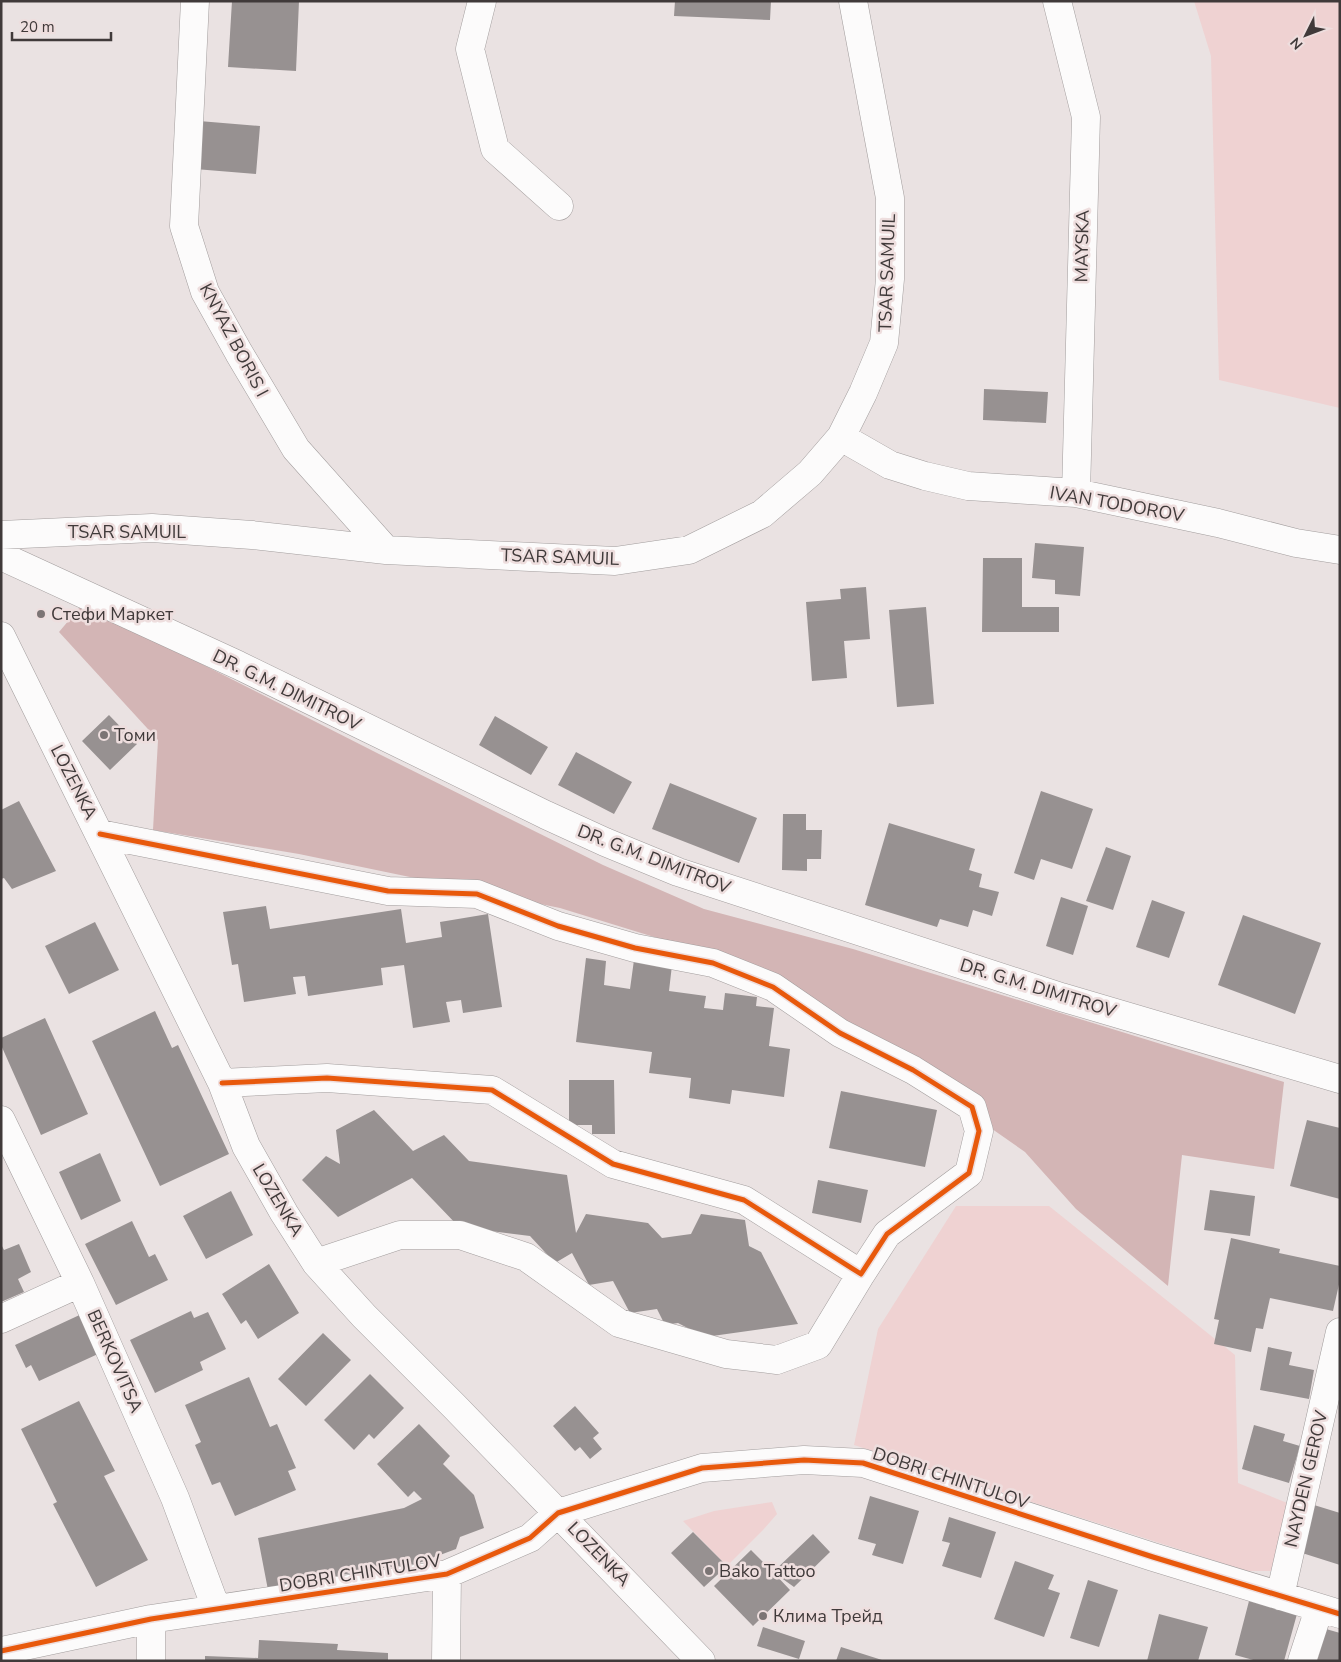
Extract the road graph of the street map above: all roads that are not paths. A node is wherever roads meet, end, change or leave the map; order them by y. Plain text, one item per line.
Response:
1 (195, 1) edge
2 (482, 1) edge
3 (853, 1) edge
4 (1057, 1) edge
5 (559, 206) dead end
6 (841, 437) junction
7 (1076, 493) junction
8 (1, 534) edge
9 (386, 550) junction
10 (1340, 550) edge
11 (1, 556) edge
12 (2, 641) edge
13 (100, 834) junction
14 (1340, 1078) edge
15 (222, 1084) junction
16 (1, 1120) edge
17 (316, 1263) junction
18 (861, 1274) junction
19 (80, 1283) junction
20 (1, 1319) edge
21 (1340, 1332) edge
22 (558, 1512) junction
23 (446, 1574) junction
24 (1280, 1596) junction
25 (216, 1608) junction
26 (1329, 1611) edge
27 (151, 1619) junction
28 (1, 1650) edge
29 (151, 1661) edge
30 (446, 1661) edge
31 (702, 1661) edge
32 (1302, 1661) edge

1 - 9 street, KNYAZ BORIS I
2 - 5 street
3 - 6 street, TSAR SAMUIL
4 - 7 street, MAYSKA
6 - 7 street, IVAN TODOROV
6 - 9 street, TSAR SAMUIL
7 - 10 street, IVAN TODOROV
8 - 9 street, TSAR SAMUIL
11 - 14 street, DR. G.M. DIMITROV
12 - 13 street, LOZENKA
13 - 15 street, LOZENKA
13 - 18 street
15 - 17 street, LOZENKA
15 - 18 street
16 - 19 street, BERKOVITSA
17 - 18 street
17 - 22 street, LOZENKA
19 - 20 street
19 - 25 street, BERKOVITSA
21 - 24 street, NAYDEN GEROV
22 - 23 street, DOBRI CHINTULOV
22 - 24 street, DOBRI CHINTULOV
22 - 31 street, LOZENKA
23 - 25 street, DOBRI CHINTULOV
23 - 30 street
24 - 26 street, DOBRI CHINTULOV
25 - 27 street, DOBRI CHINTULOV
26 - 32 street
27 - 28 street, DOBRI CHINTULOV
27 - 29 street

